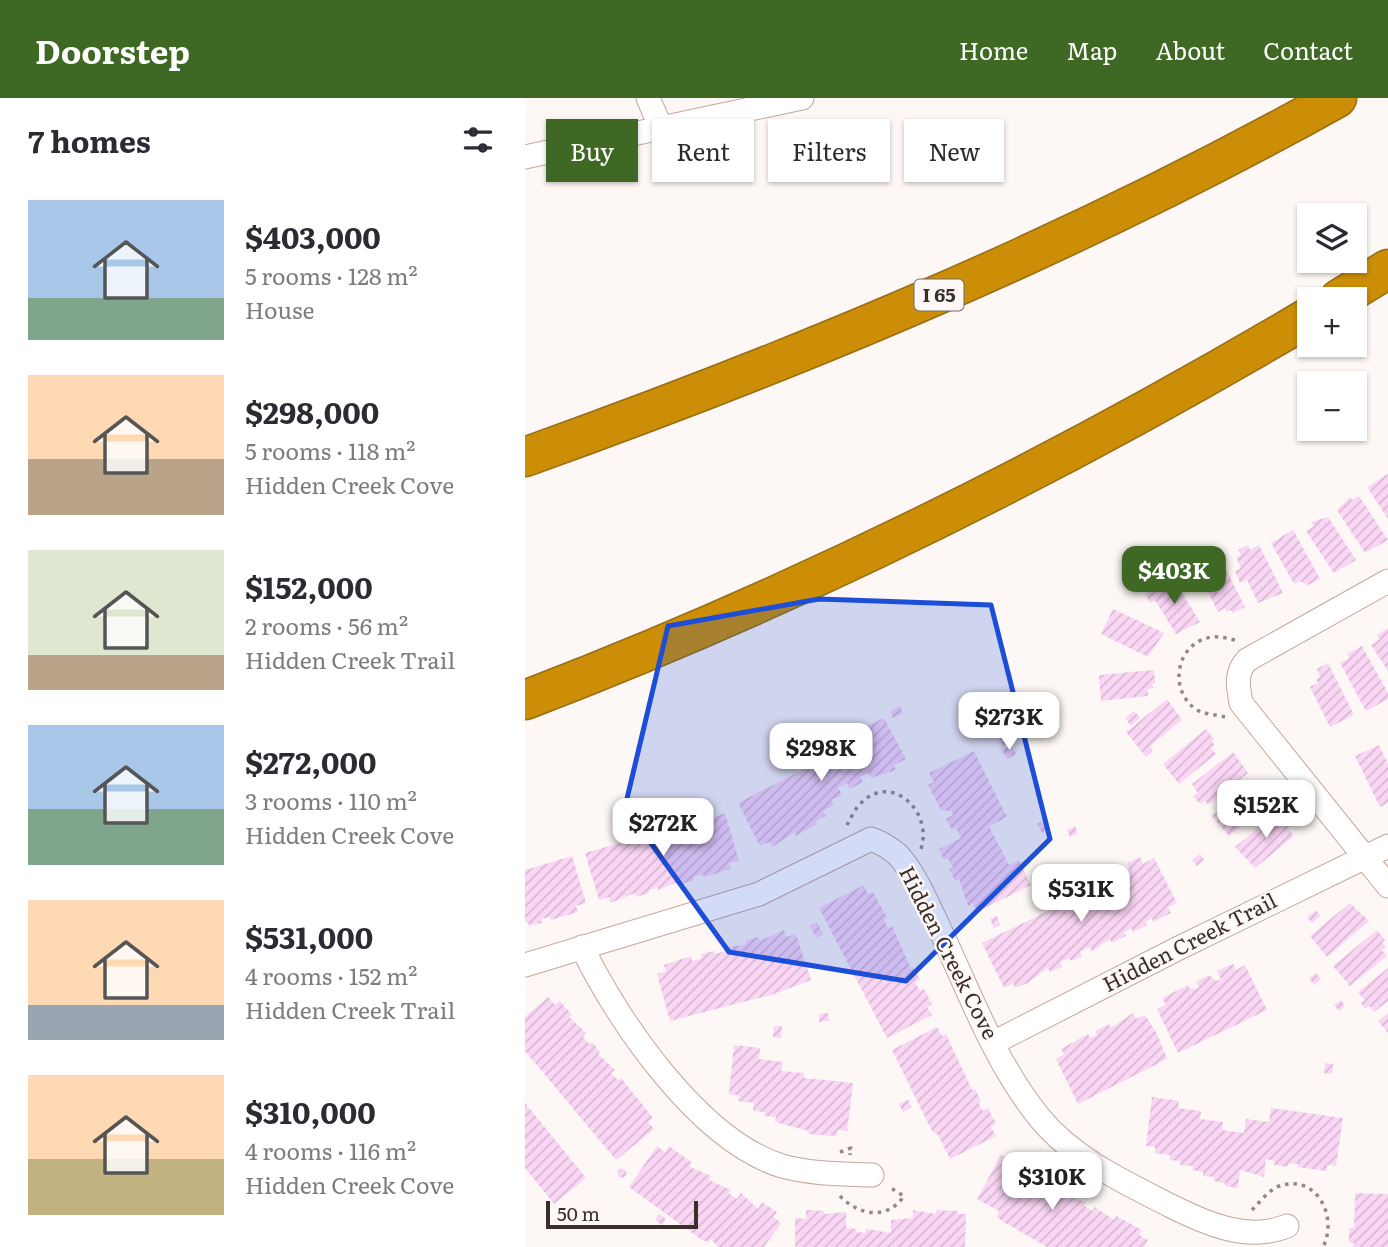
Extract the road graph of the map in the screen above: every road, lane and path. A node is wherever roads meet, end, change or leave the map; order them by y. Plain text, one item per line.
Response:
1 (648, 98) edge
2 (802, 98) edge
3 (1337, 98) edge
4 (657, 119) edge
5 (703, 119) edge
6 (652, 130) edge
7 (525, 157) edge
8 (1388, 270) edge
9 (1359, 287) edge
10 (1297, 324) edge
11 (525, 457) edge
12 (1388, 581) edge
13 (525, 700) edge
14 (845, 830) dead end
15 (1388, 846) edge
16 (920, 855) dead end
17 (1365, 858) junction
18 (1388, 886) edge
19 (582, 947) junction
20 (525, 965) edge
21 (993, 1044) junction
22 (841, 1165) junction
23 (872, 1175) dead end
24 (1247, 1213) dead end
25 (1287, 1226) dead end
26 (1323, 1247) edge

1 - 4 street
2 - 5 street
3 - 11 highway, I 65
6 - 7 street
8 - 9 highway
10 - 13 highway
12 - 17 street
14 - 16 path
15 - 17 street, Hidden Creek Trail
17 - 18 street
17 - 21 street, Hidden Creek Trail
19 - 20 street, Hidden Creek Cove
19 - 21 street, Hidden Creek Cove
19 - 22 street
21 - 25 street, Hidden Creek Cove
22 - 22 path
22 - 23 street
24 - 26 path

